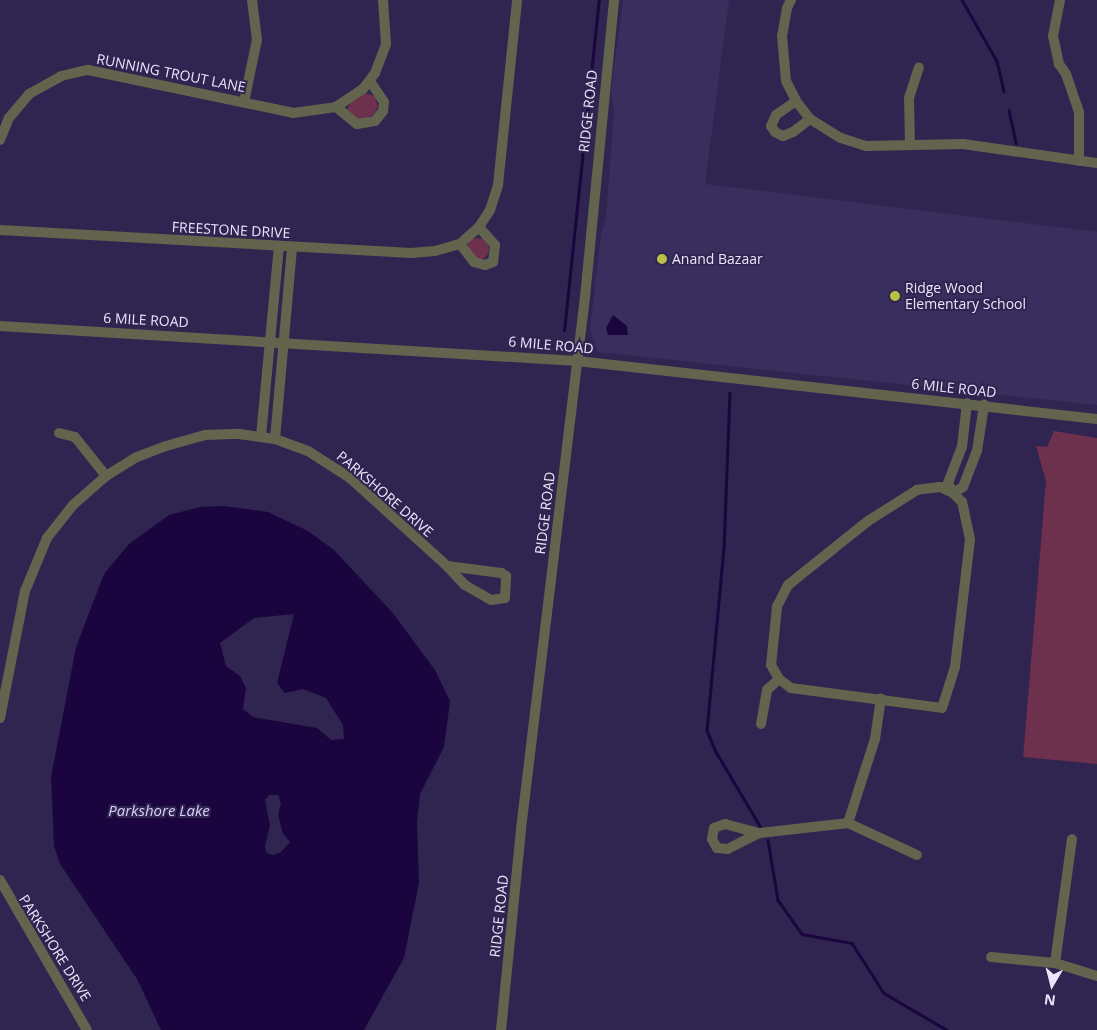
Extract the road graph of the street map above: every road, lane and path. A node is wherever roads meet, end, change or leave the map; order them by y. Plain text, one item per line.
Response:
1 (252, 0) edge
2 (383, 0) edge
3 (517, 0) edge
4 (614, 0) edge
5 (791, 0) edge
6 (1060, 0) edge
7 (919, 68) dead end
8 (370, 81) junction
9 (244, 102) junction
10 (796, 102) junction
11 (336, 107) junction
12 (810, 118) junction
13 (0, 140) edge
14 (910, 145) junction
15 (1080, 161) junction
16 (1097, 162) edge
17 (479, 227) junction
18 (0, 230) edge
19 (460, 244) junction
20 (279, 246) junction
21 (292, 247) junction
22 (0, 326) edge
23 (270, 341) junction
24 (284, 342) junction
25 (577, 360) junction
26 (967, 403) junction
27 (984, 405) junction
28 (1097, 419) edge
29 (59, 433) dead end
30 (261, 436) junction
31 (275, 439) junction
32 (106, 476) junction
33 (953, 493) junction
34 (447, 566) junction
35 (779, 679) junction
36 (881, 698) junction
37 (0, 718) edge
38 (761, 724) dead end
39 (848, 823) junction
40 (758, 833) dead end
41 (1072, 839) dead end
42 (918, 855) dead end
43 (0, 880) edge
44 (991, 957) dead end
45 (1055, 962) junction
46 (1097, 976) edge
47 (87, 1030) edge
48 (501, 1030) edge

1 - 9 street
2 - 8 street, RUNNING TROUT LANE
3 - 17 street, FREESTONE DRIVE
4 - 25 street, RIDGE ROAD
5 - 10 street
6 - 15 street
7 - 14 street
8 - 11 street, RUNNING TROUT LANE
8 - 11 street
9 - 11 street, RUNNING TROUT LANE
9 - 13 street, RUNNING TROUT LANE
10 - 12 street
10 - 12 street
12 - 14 street
14 - 15 street
15 - 16 street
17 - 19 street, FREESTONE DRIVE
17 - 19 street
18 - 20 street, FREESTONE DRIVE
19 - 21 street, FREESTONE DRIVE
20 - 21 street, FREESTONE DRIVE
20 - 23 street
21 - 24 street
22 - 23 street, 6 MILE ROAD
23 - 24 street, 6 MILE ROAD
23 - 30 street
24 - 25 street, 6 MILE ROAD
24 - 31 street
25 - 26 street, 6 MILE ROAD
25 - 48 street, RIDGE ROAD
26 - 27 street, 6 MILE ROAD
26 - 33 street
27 - 28 street, 6 MILE ROAD
27 - 33 street
29 - 32 street
30 - 31 street, PARKSHORE DRIVE
30 - 32 street, PARKSHORE DRIVE
31 - 34 street, PARKSHORE DRIVE
32 - 37 street, PARKSHORE DRIVE
33 - 35 street
33 - 36 street
34 - 34 street, PARKSHORE DRIVE
35 - 36 street
35 - 38 street
36 - 39 street
39 - 40 street
39 - 42 street
41 - 45 street
43 - 47 street, PARKSHORE DRIVE
44 - 45 street
45 - 46 street

